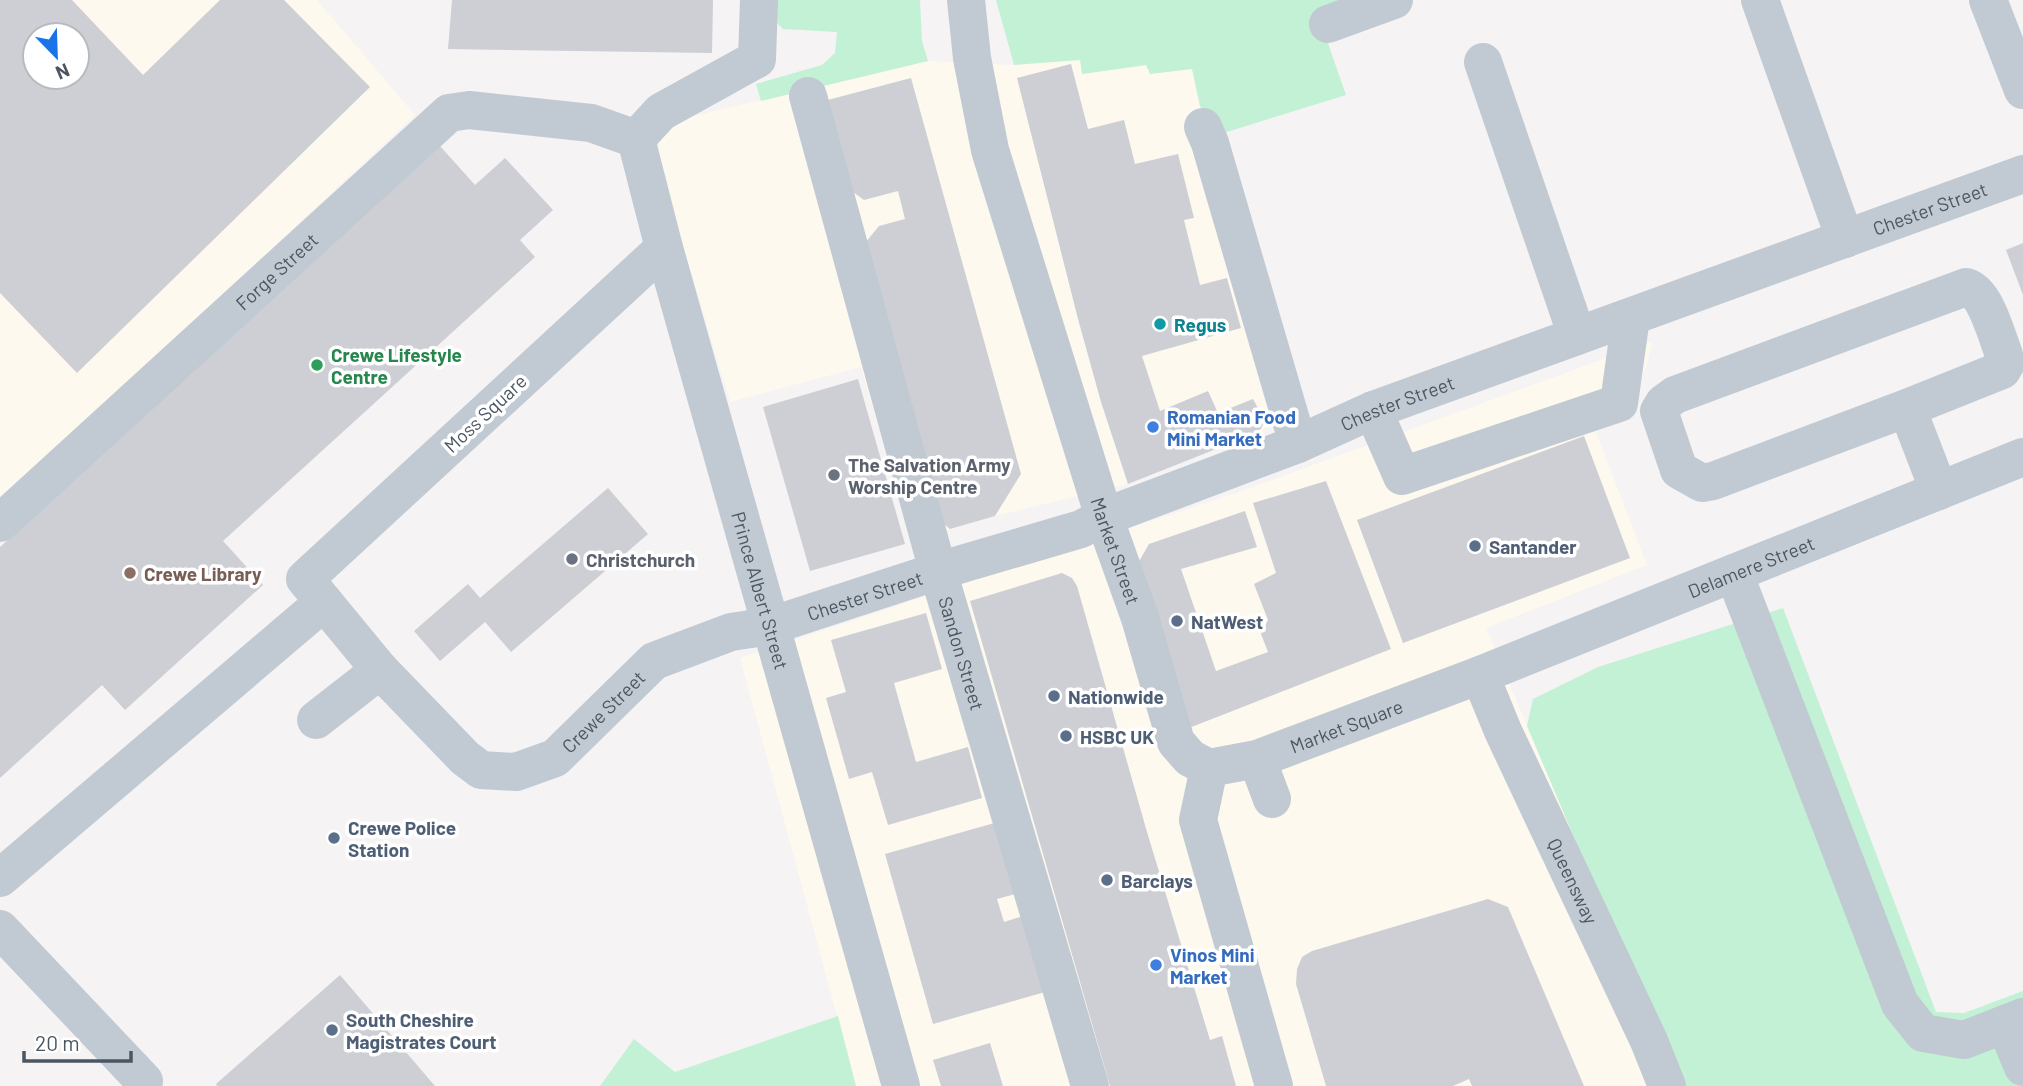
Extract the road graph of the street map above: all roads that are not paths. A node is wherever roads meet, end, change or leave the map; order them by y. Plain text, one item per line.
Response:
1 (759, 0) edge
2 (965, 0) edge
3 (1394, 0) edge
4 (1760, 0) edge
5 (1988, 0) edge
6 (1328, 24) dead end
7 (1483, 62) dead end
8 (2023, 90) edge
9 (808, 96) dead end
10 (1203, 127) dead end
11 (636, 139) junction
12 (2023, 174) edge
13 (1844, 239) junction
14 (664, 248) junction
15 (1631, 317) junction
16 (1577, 336) junction
17 (1907, 408) junction
18 (1373, 410) junction
19 (1298, 444) junction
20 (2023, 457) edge
21 (1939, 491) junction
22 (1104, 517) junction
23 (0, 523) edge
24 (938, 571) junction
25 (1734, 573) junction
26 (315, 590) junction
27 (770, 626) junction
28 (380, 670) junction
29 (1480, 675) junction
30 (316, 720) dead end
31 (1256, 759) junction
32 (1209, 768) junction
33 (1272, 799) dead end
34 (0, 878) edge
35 (0, 929) edge
36 (2014, 1020) edge
37 (2023, 1067) edge
38 (144, 1081) dead end
39 (901, 1086) edge
40 (1090, 1086) edge
41 (1274, 1086) edge
42 (1667, 1086) edge

1 - 11 street
2 - 22 street, Market Street
3 - 6 street
4 - 13 street
5 - 8 street
7 - 16 street
9 - 24 street, Sandon Street
10 - 19 street
11 - 14 street, Prince Albert Street
11 - 23 street, Forge Street
12 - 13 street, Chester Street
13 - 15 street, Chester Street
14 - 26 street, Moss Square
14 - 27 street, Prince Albert Street
15 - 16 street, Chester Street
15 - 18 street
16 - 18 street, Chester Street
17 - 17 street
17 - 21 street
18 - 19 street, Chester Street
19 - 22 street, Chester Street
20 - 21 street, Delamere Street
21 - 25 street, Delamere Street
22 - 24 street, Chester Street
22 - 32 street, Market Street
24 - 27 street, Chester Street
24 - 40 street, Sandon Street
25 - 29 street, Delamere Street
25 - 36 street
26 - 28 street, Crewe Street
26 - 34 street, Moss Square
27 - 28 street, Crewe Street
27 - 39 street, Prince Albert Street
28 - 30 street
29 - 31 street, Market Square
29 - 42 street, Queensway
31 - 32 street, Market Square
31 - 33 street
32 - 41 street
35 - 38 street
36 - 37 street

